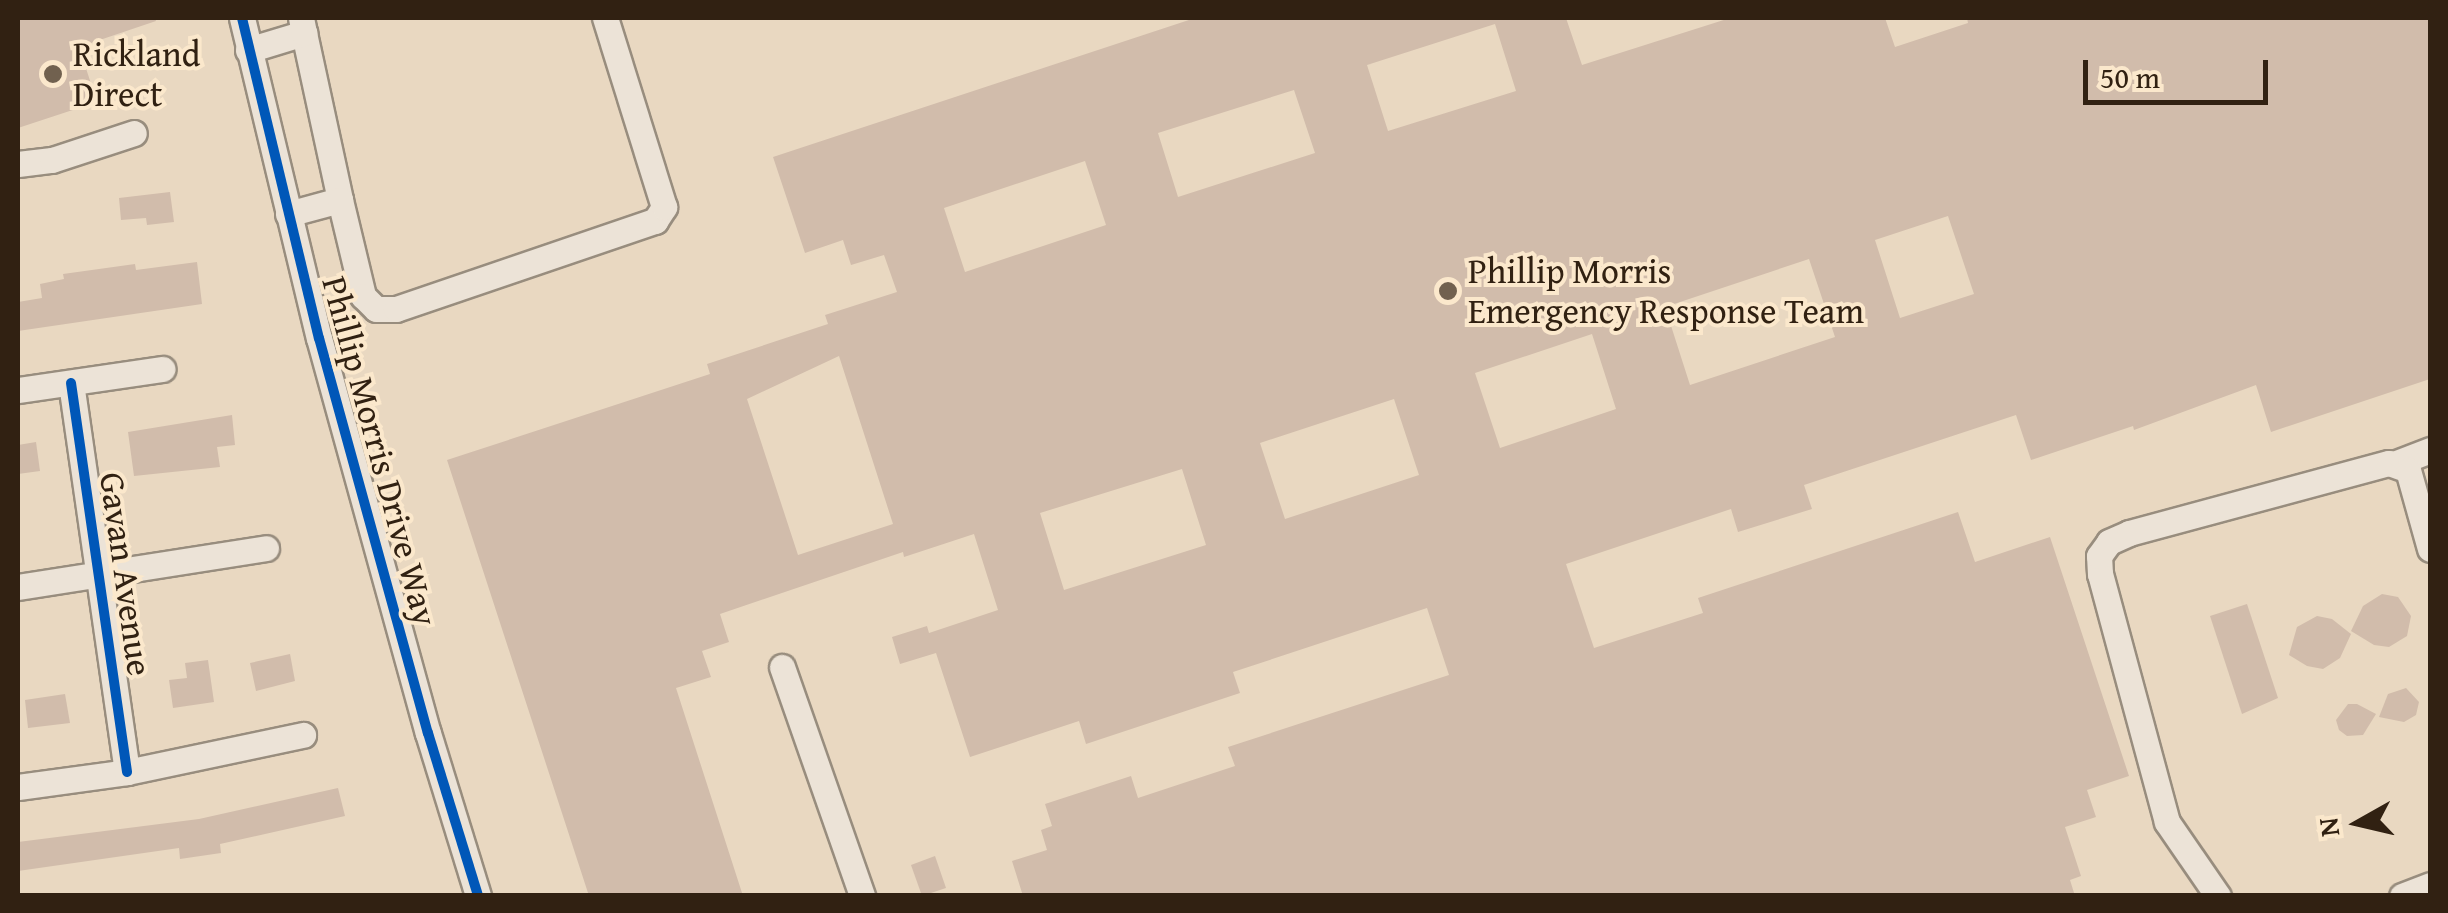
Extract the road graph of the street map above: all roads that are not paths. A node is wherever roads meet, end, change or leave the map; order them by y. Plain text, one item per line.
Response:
1 (242, 18) edge
2 (605, 18) edge
3 (303, 25) edge
4 (248, 50) junction
5 (134, 133) dead end
6 (18, 164) edge
7 (340, 200) junction
8 (288, 214) junction
9 (162, 369) dead end
10 (71, 384) junction
11 (18, 390) edge
12 (2430, 450) edge
13 (2394, 464) junction
14 (266, 548) dead end
15 (2430, 549) edge
16 (98, 575) junction
17 (18, 587) edge
18 (782, 667) dead end
19 (303, 735) dead end
20 (128, 772) junction
21 (18, 787) edge
22 (2430, 885) edge
23 (478, 896) edge
24 (862, 896) edge
25 (2218, 896) edge
26 (2402, 896) edge

1 - 4 street, Phillip Morris Drive Way
2 - 7 street
3 - 4 street
3 - 7 street
4 - 8 street, Phillip Morris Drive Way
5 - 6 street
7 - 8 street
8 - 23 street, Phillip Morris Drive Way
9 - 10 street
10 - 11 street
10 - 16 street, Gavan Avenue
12 - 13 street
13 - 15 street
13 - 25 street
14 - 16 street
16 - 17 street
16 - 20 street, Gavan Avenue
18 - 24 street
19 - 20 street
20 - 21 street
22 - 26 street

